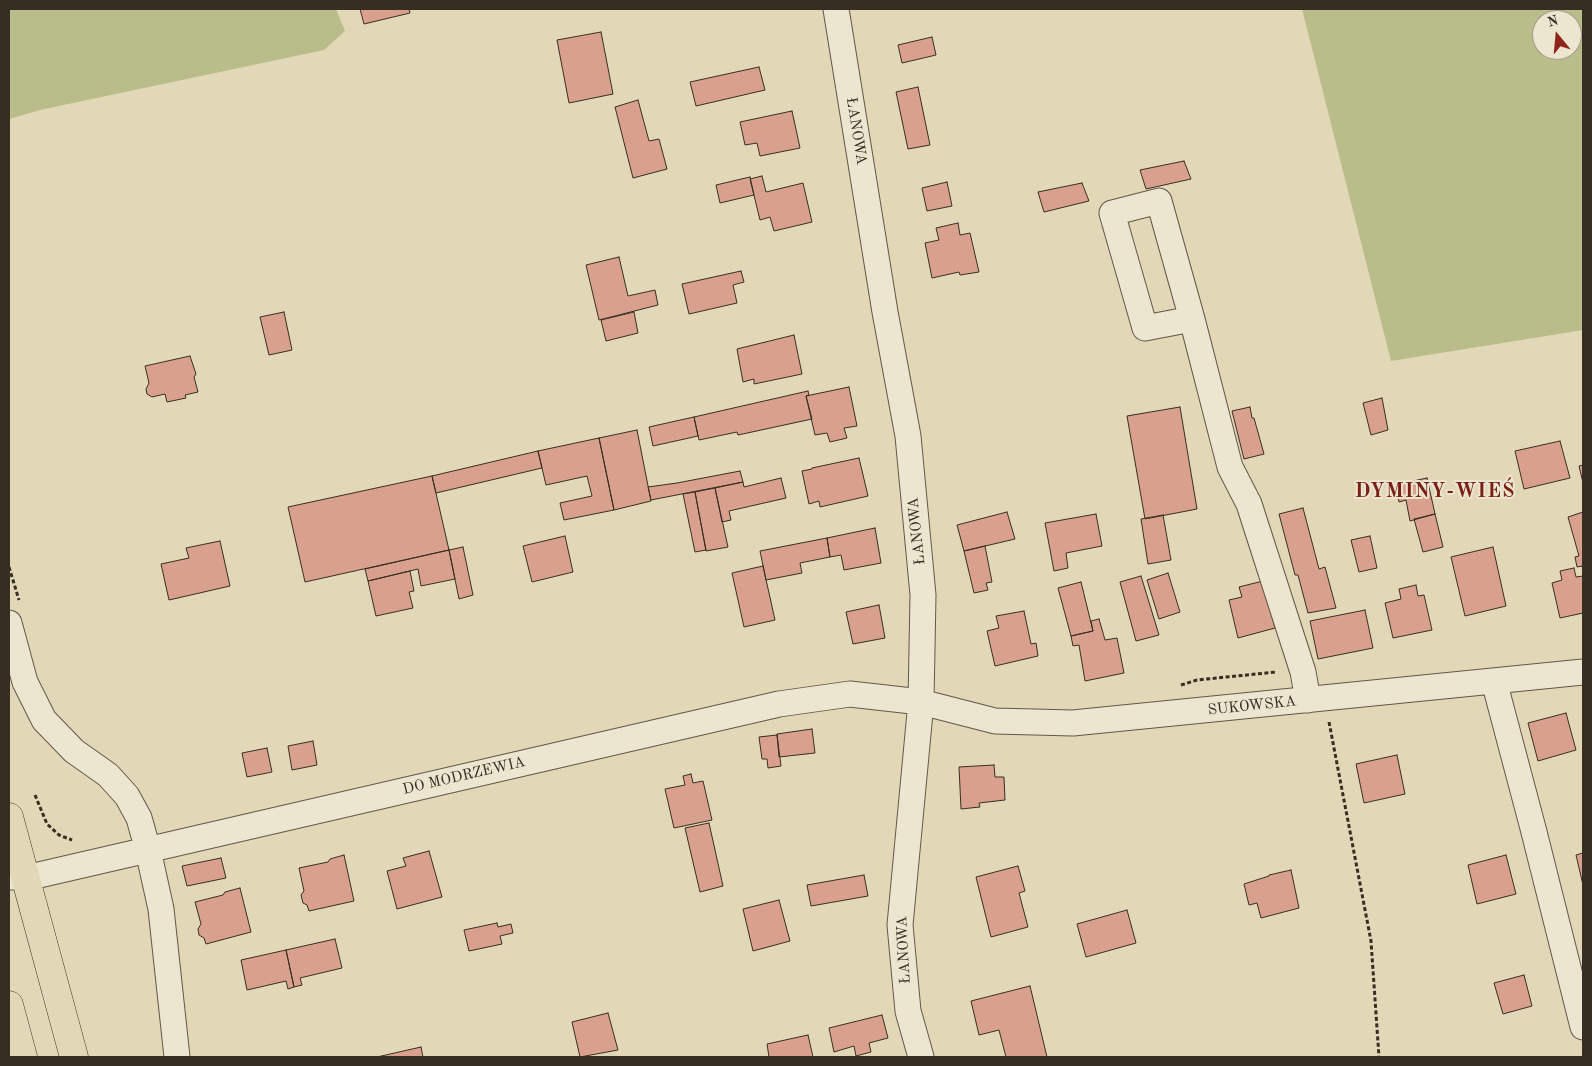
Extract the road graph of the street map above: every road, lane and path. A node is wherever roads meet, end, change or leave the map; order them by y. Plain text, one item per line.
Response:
1 (836, 9) edge
2 (1192, 319) junction
3 (9, 567) edge
4 (15, 616) edge
5 (1583, 672) edge
6 (1494, 681) junction
7 (1315, 699) junction
8 (922, 702) junction
9 (35, 795) dead end
10 (9, 817) edge
11 (77, 842) dead end
12 (148, 850) junction
13 (17, 877) edge
14 (9, 1005) edge
15 (1583, 1027) edge
16 (23, 1057) edge
17 (74, 1057) edge
18 (177, 1057) edge
19 (921, 1057) edge
20 (1379, 1057) edge

1 - 8 street, ŁANOWA
2 - 2 street
2 - 7 street
3 - 4 path
4 - 12 street
5 - 6 street, SUKOWSKA
6 - 7 street, SUKOWSKA
6 - 15 street
7 - 8 street, SUKOWSKA
7 - 20 path
8 - 12 street, DO MODRZEWIA
8 - 19 street, ŁANOWA
9 - 11 path
10 - 13 main road
12 - 13 street, DO MODRZEWIA
12 - 18 street
13 - 17 main road
14 - 16 main road

